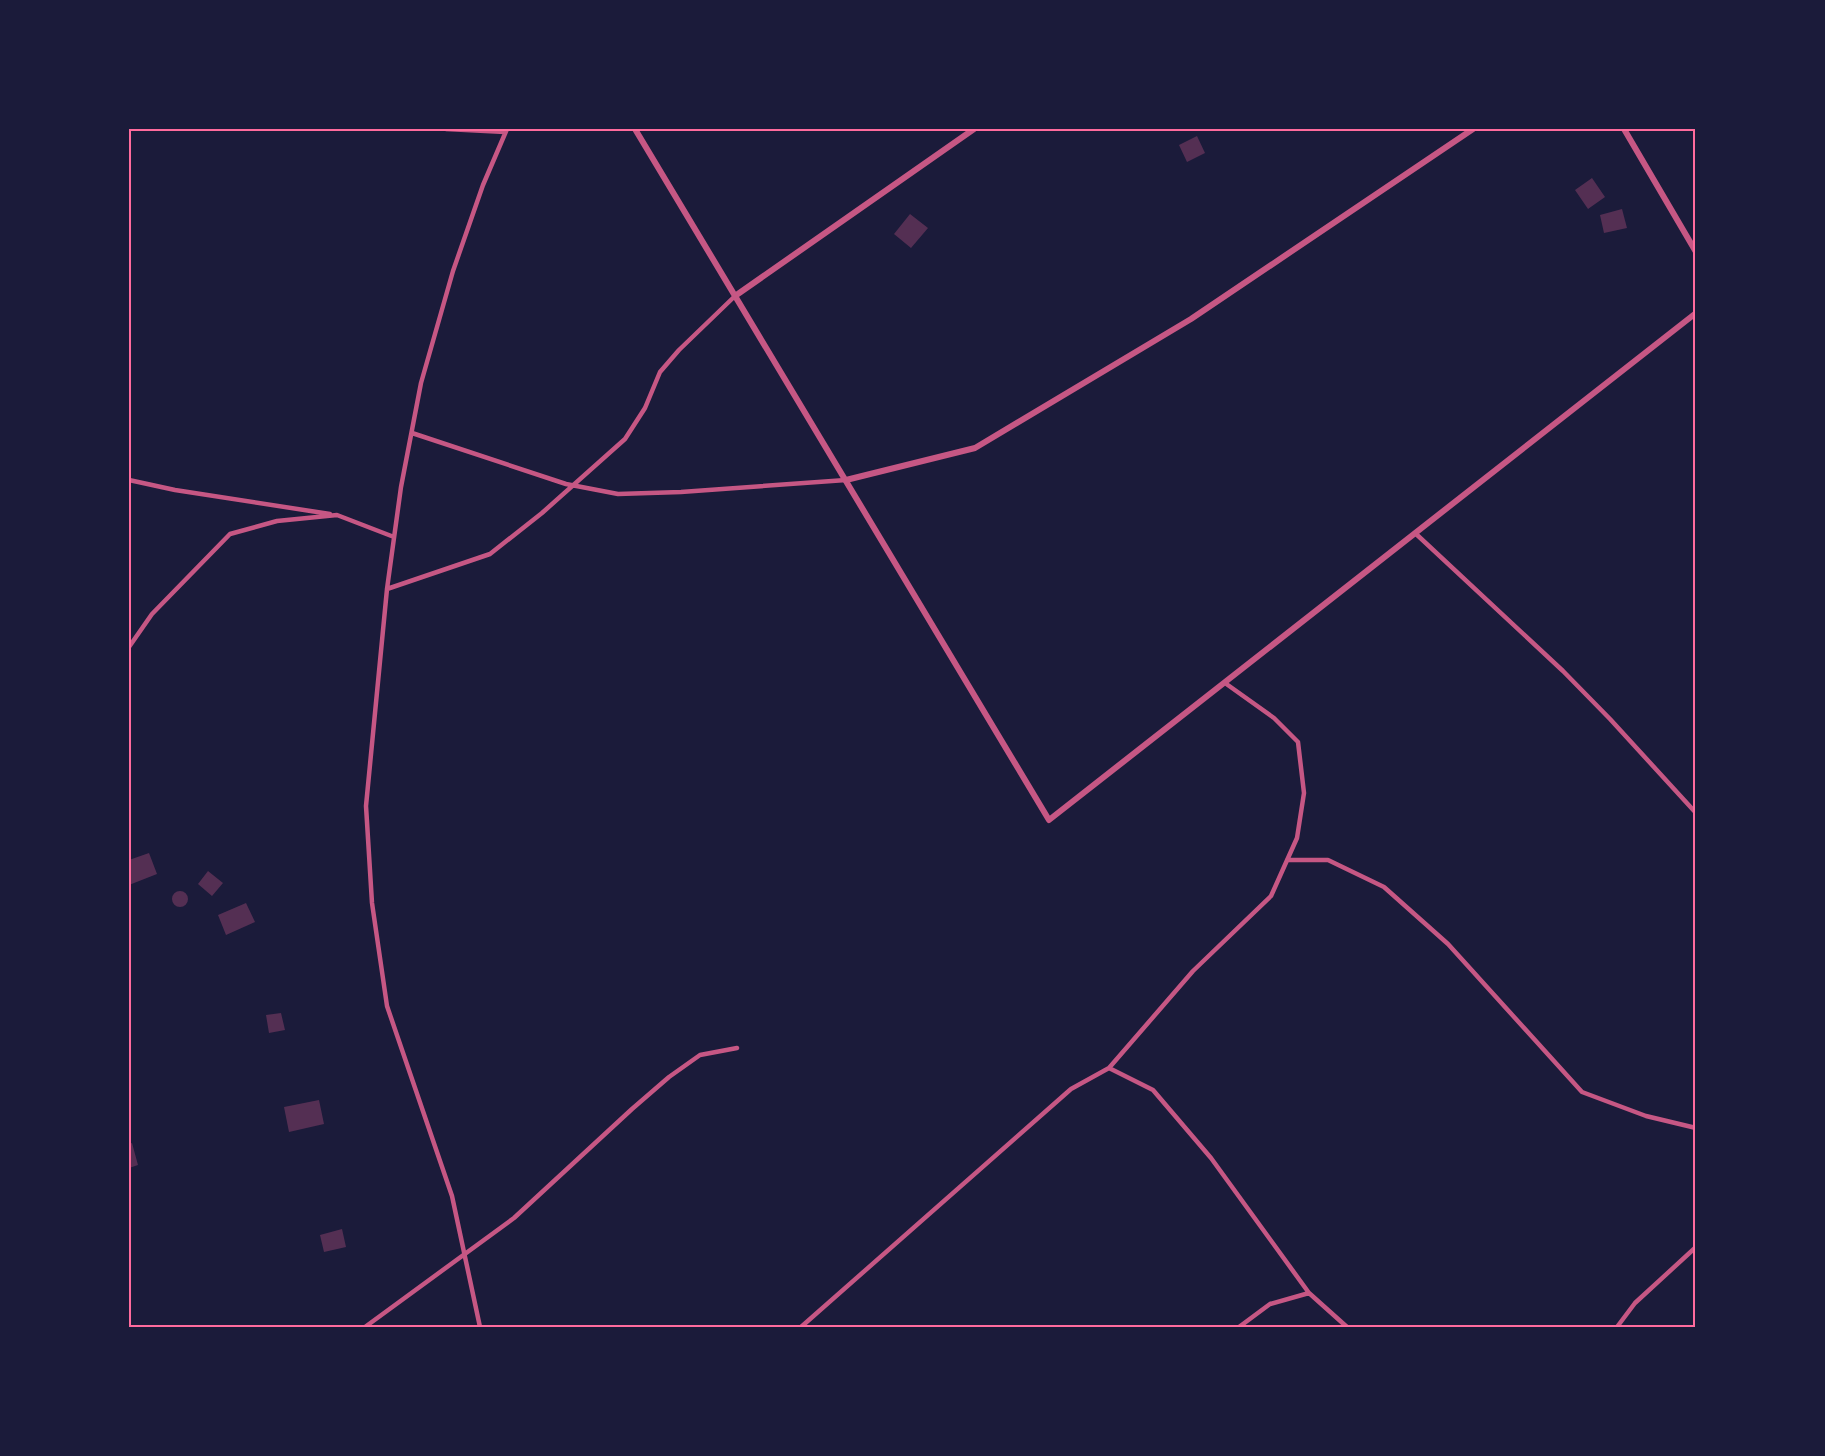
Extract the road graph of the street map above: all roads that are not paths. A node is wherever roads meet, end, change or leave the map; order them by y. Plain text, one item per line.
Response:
1 (446, 129) edge
2 (635, 129) edge
3 (974, 129) edge
4 (1473, 129) edge
5 (1624, 129) edge
6 (506, 130) edge
7 (1696, 252) edge
8 (735, 296) junction
9 (1696, 313) edge
10 (411, 433) junction
11 (129, 480) edge
12 (846, 480) junction
13 (574, 485) junction
14 (337, 515) junction
15 (1415, 533) junction
16 (394, 537) junction
17 (387, 589) junction
18 (129, 647) edge
19 (1225, 683) junction
20 (1696, 813) edge
21 (1287, 860) junction
22 (737, 1048) dead end
23 (1109, 1068) junction
24 (1696, 1128) edge
25 (1696, 1247) edge
26 (465, 1254) junction
27 (1309, 1293) junction
28 (365, 1327) edge
29 (480, 1327) edge
30 (801, 1327) edge
31 (1239, 1327) edge
32 (1347, 1327) edge
33 (1617, 1327) edge

1 - 6 lane
2 - 8 street
3 - 8 street
4 - 12 street
5 - 7 street
6 - 10 lane
8 - 12 street
8 - 13 lane
9 - 15 street
10 - 13 lane
10 - 16 lane
11 - 14 lane
12 - 13 lane
12 - 19 street
13 - 17 lane
14 - 16 lane
14 - 18 lane
15 - 19 street
15 - 20 lane
16 - 17 lane
17 - 26 lane
19 - 21 lane
21 - 23 lane
21 - 24 lane
22 - 26 lane
23 - 27 lane
23 - 30 lane
25 - 33 lane
26 - 28 lane
26 - 29 lane
27 - 31 lane
27 - 32 lane

